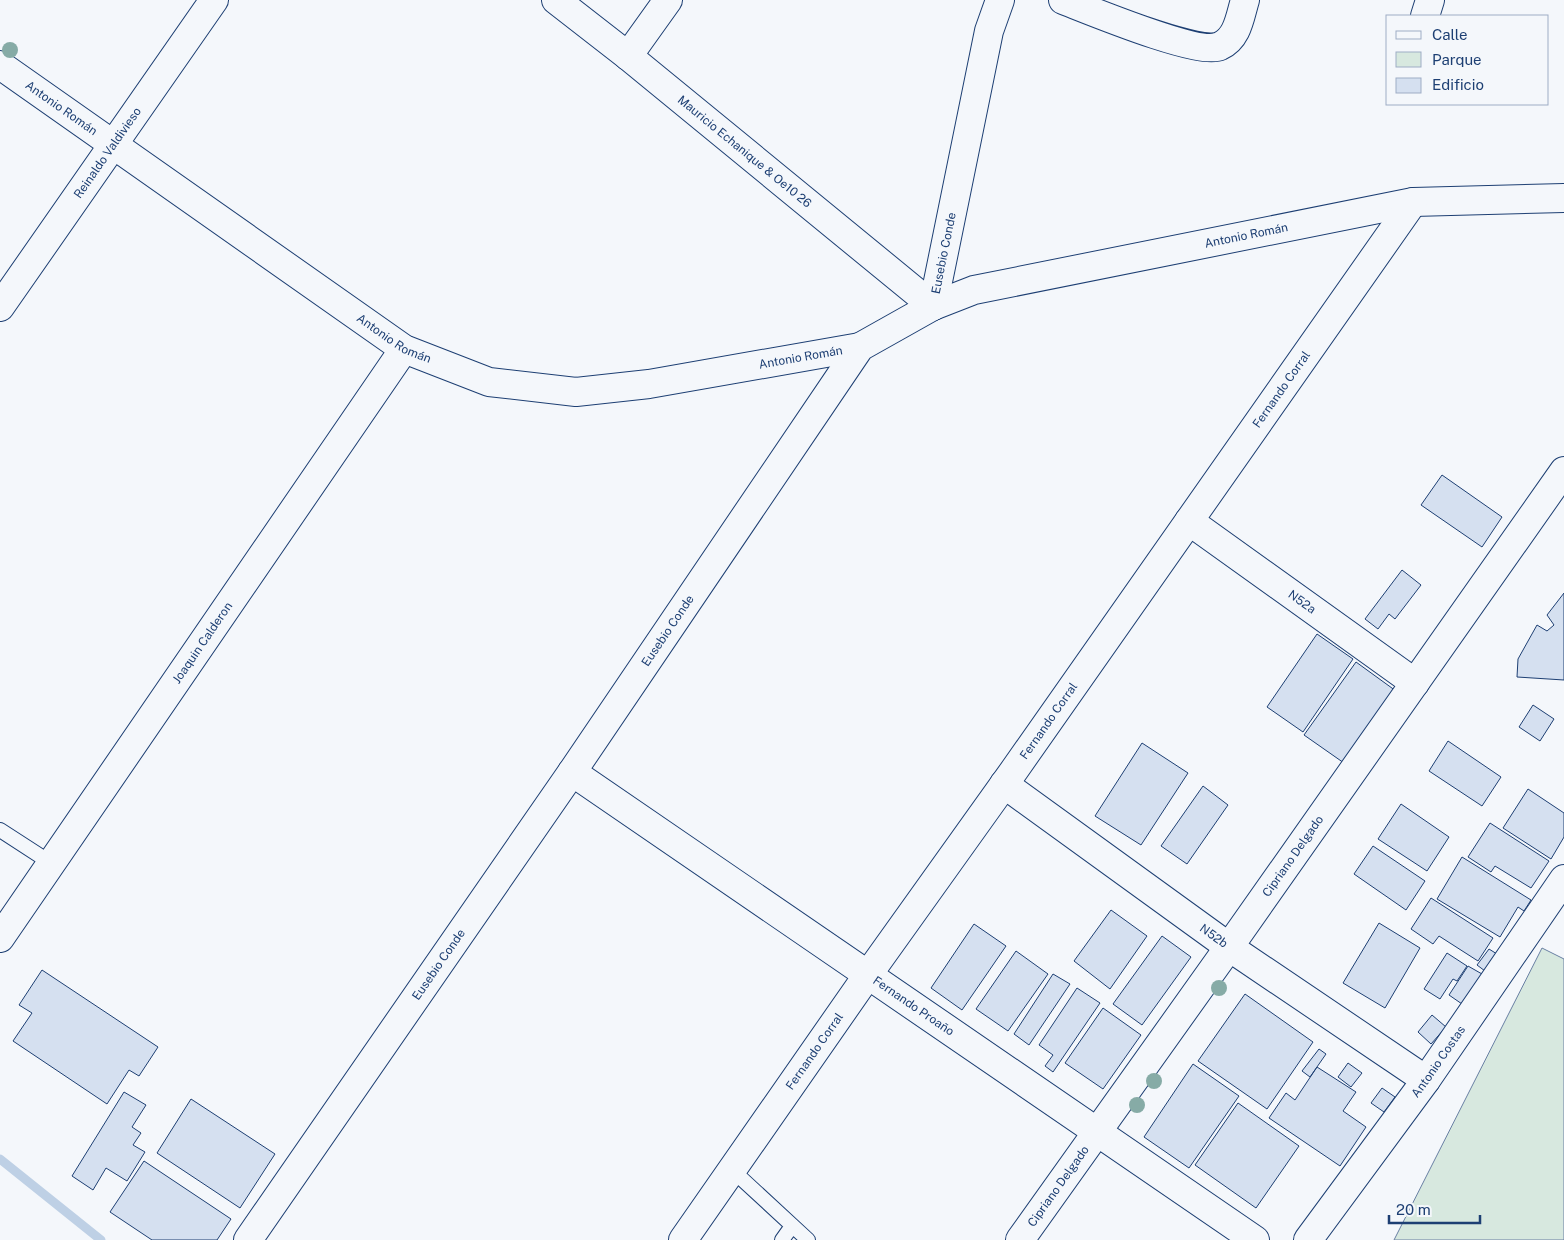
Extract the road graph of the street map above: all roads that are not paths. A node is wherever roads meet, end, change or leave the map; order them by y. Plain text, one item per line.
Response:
1 (214, 0) edge
2 (556, 0) edge
3 (668, 0) edge
4 (1000, 0) edge
5 (1063, 0) edge
6 (1245, 0) edge
7 (1430, 0) edge
8 (1425, 15) edge
9 (628, 56) junction
10 (0, 65) edge
11 (113, 145) junction
12 (1564, 198) edge
13 (1413, 202) junction
14 (0, 306) edge
15 (933, 306) junction
16 (860, 347) junction
17 (404, 350) junction
18 (1564, 471) edge
19 (1189, 521) junction
20 (1415, 683) junction
21 (572, 772) junction
22 (1004, 784) junction
23 (0, 830) edge
24 (51, 864) junction
25 (1564, 879) edge
26 (0, 938) edge
27 (1229, 947) junction
28 (867, 976) junction
29 (1426, 1080) junction
30 (1096, 1132) junction
31 (731, 1171) junction
32 (792, 1226) junction
33 (248, 1240) edge
34 (683, 1240) edge
35 (782, 1240) edge
36 (808, 1240) edge
37 (1020, 1240) edge
38 (1255, 1240) edge
39 (1308, 1240) edge

1 - 11 street, Reinaldo Valdivieso
2 - 9 street, Mauricio Echanique & Oe10 26
3 - 9 street
4 - 15 street, Eusebio Conde
5 - 6 street
7 - 8 street
9 - 15 street, Mauricio Echanique & Oe10 26
10 - 11 street, Antonio Román
11 - 14 street, Reinaldo Valdivieso
11 - 17 street, Antonio Román
12 - 13 street, Antonio Román
13 - 15 street, Antonio Román
13 - 19 street, Fernando Corral
15 - 16 street, Eusebio Conde
16 - 17 street, Antonio Román
16 - 21 street, Eusebio Conde
17 - 24 street, Joaquin Calderon
18 - 20 street, Cipriano Delgado
19 - 20 street, N52a
19 - 22 street, Fernando Corral
20 - 27 street, Cipriano Delgado
21 - 28 street, Fernando Proaño
21 - 33 street, Eusebio Conde
22 - 27 street, N52b
22 - 28 street, Fernando Corral
23 - 24 lane
24 - 26 street, Joaquin Calderon
25 - 29 street, Antonio Costas
27 - 29 street, N52b
27 - 30 street, Cipriano Delgado
28 - 30 street, Fernando Proaño
28 - 31 street, Fernando Corral
29 - 39 street, Antonio Costas
30 - 37 street, Cipriano Delgado
30 - 38 street, Fernando Proaño
31 - 32 lane
31 - 34 street, Fernando Corral
32 - 35 lane
32 - 36 lane

